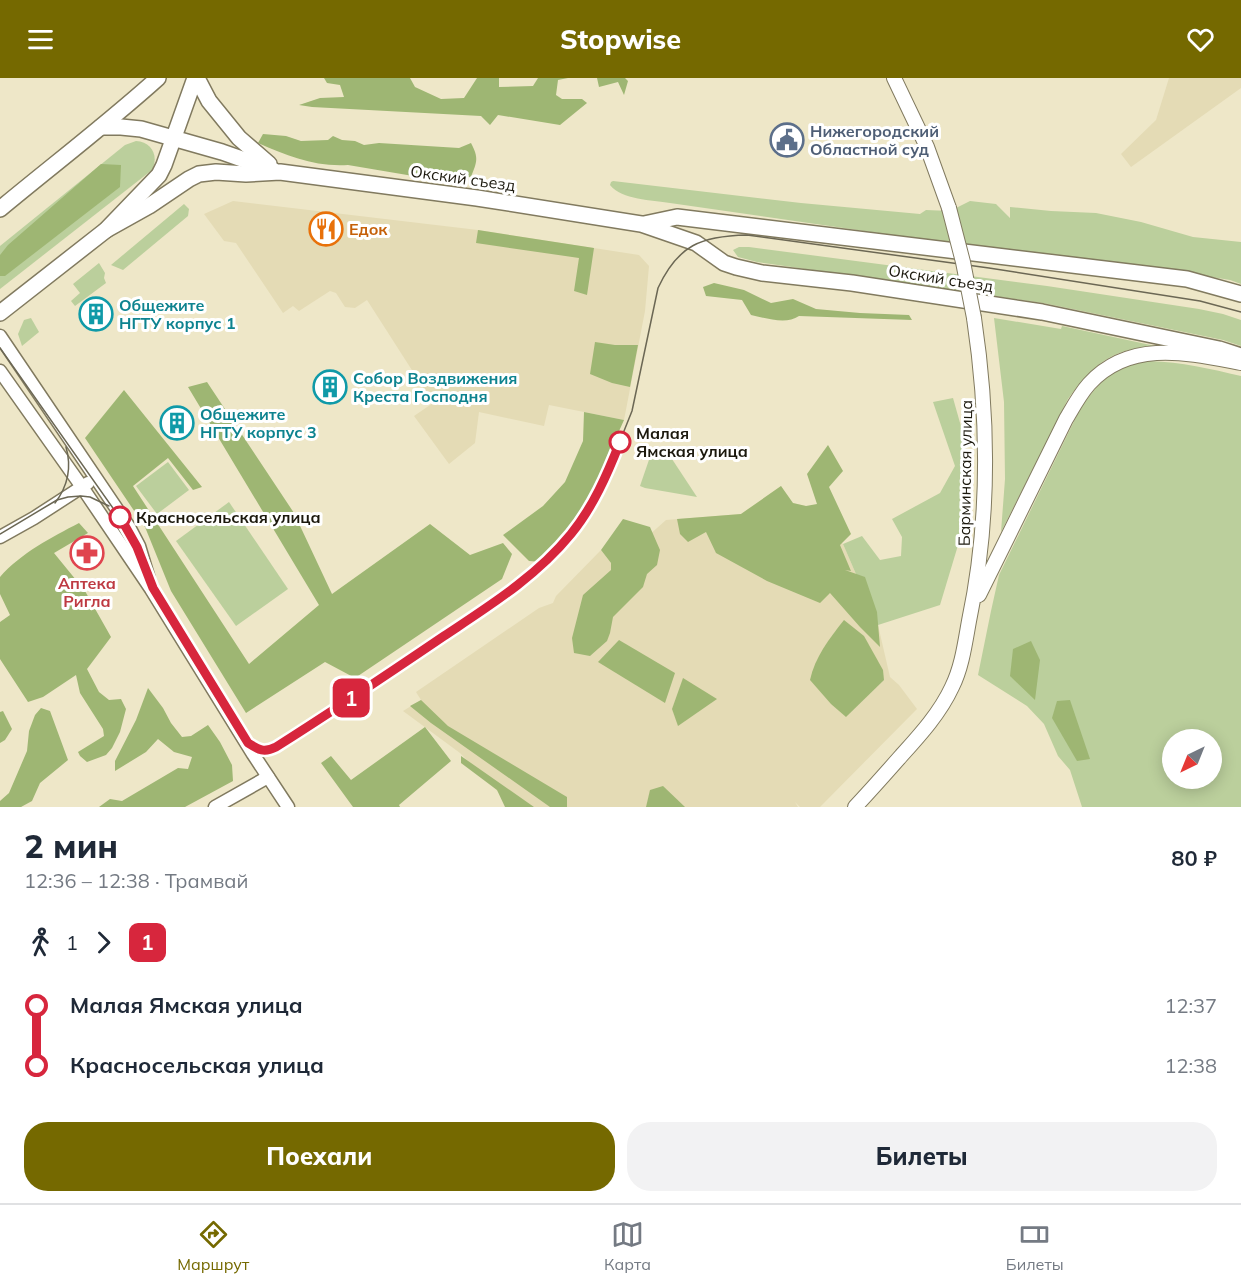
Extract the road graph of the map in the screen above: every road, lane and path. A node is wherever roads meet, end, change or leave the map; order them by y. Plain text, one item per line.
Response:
1 (158, 78) edge
2 (196, 78) edge
3 (894, 78) edge
4 (101, 127) junction
5 (173, 138) junction
6 (279, 172) junction
7 (0, 209) edge
8 (641, 224) junction
9 (106, 230) junction
10 (1241, 294) edge
11 (0, 313) edge
12 (0, 336) edge
13 (1241, 356) edge
14 (1241, 363) edge
15 (0, 371) edge
16 (96, 478) junction
17 (82, 487) junction
18 (0, 537) edge
19 (151, 589) junction
20 (971, 610) junction
21 (268, 777) junction
22 (215, 807) edge
23 (288, 807) edge
24 (855, 807) edge

1 - 4 main road
2 - 5 main road
2 - 6 main road
3 - 20 main road, Барминская улица, bridge
4 - 5 main road
4 - 7 main road
5 - 6 main road
5 - 9 main road
6 - 8 main road, Окский съезд
6 - 9 main road
8 - 10 main road, Окский съезд
8 - 13 main road, Окский съезд
9 - 11 main road
12 - 16 street
14 - 20 main road
15 - 17 street
16 - 17 street
16 - 19 street
17 - 18 street
17 - 19 street
19 - 21 street
20 - 24 main road, Барминская улица
21 - 22 street
21 - 23 street

